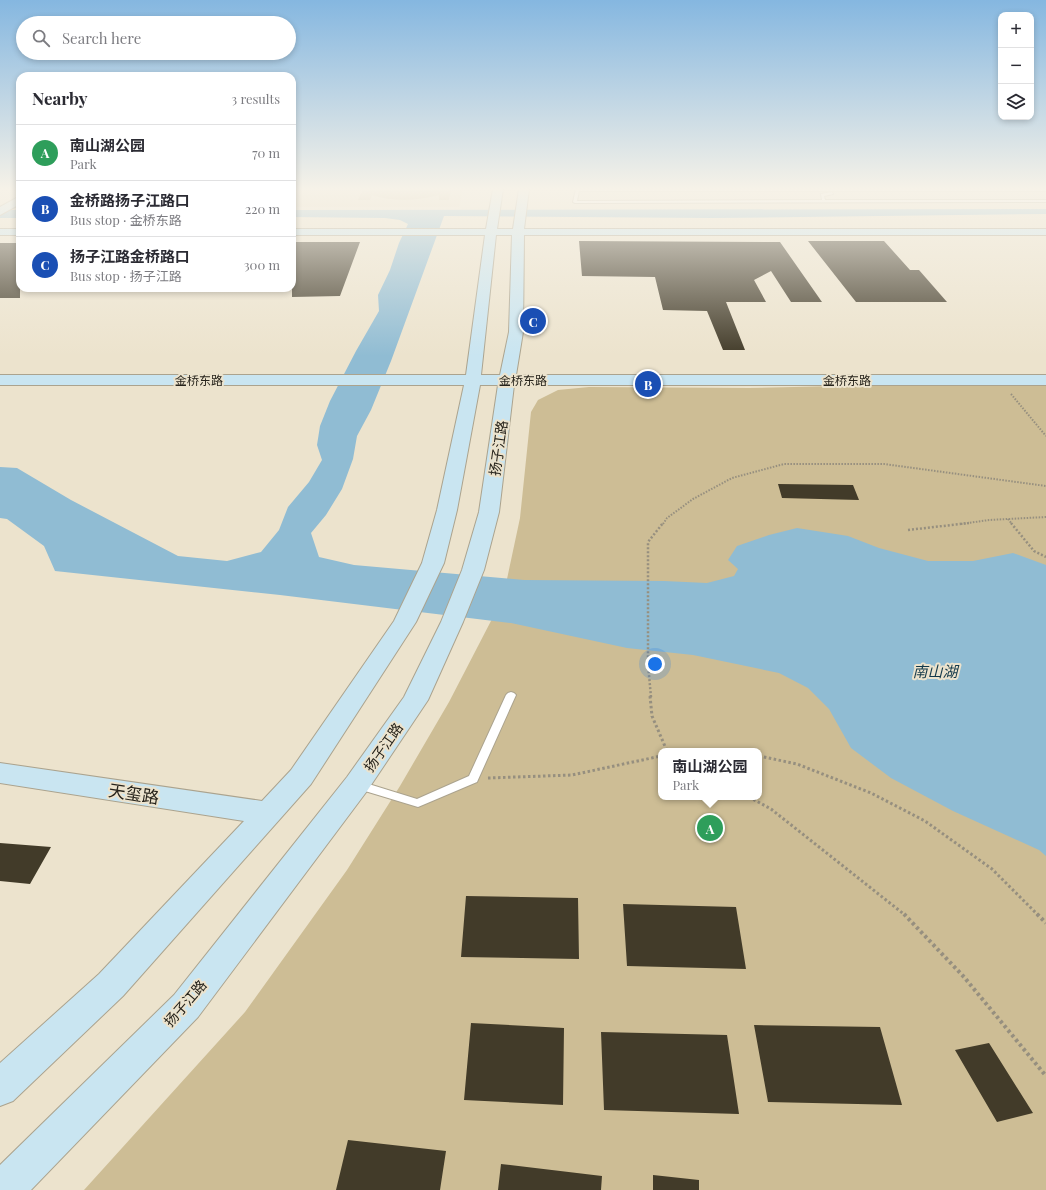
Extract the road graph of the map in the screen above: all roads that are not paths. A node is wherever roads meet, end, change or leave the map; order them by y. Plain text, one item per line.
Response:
1 (490, 245) edge
2 (518, 245) edge
3 (0, 369) edge
4 (1046, 370) edge
5 (336, 374) junction
6 (474, 375) junction
7 (508, 375) junction
8 (0, 380) edge
9 (1046, 380) edge
10 (511, 694) dead end
11 (0, 773) edge
12 (357, 784) junction
13 (267, 813) junction
14 (0, 1088) edge
15 (4, 1190) edge

1 - 6 street
2 - 7 street, 扬子江路
3 - 5 street, 金桥东路
4 - 7 street, 金桥东路
5 - 6 street, 金桥东路
5 - 8 street, 金桥东路
6 - 7 street, 金桥东路
6 - 13 street
7 - 9 street, 金桥东路
7 - 12 street, 扬子江路
10 - 12 lane
11 - 13 street, 天玺路
12 - 15 street, 扬子江路
13 - 14 street

